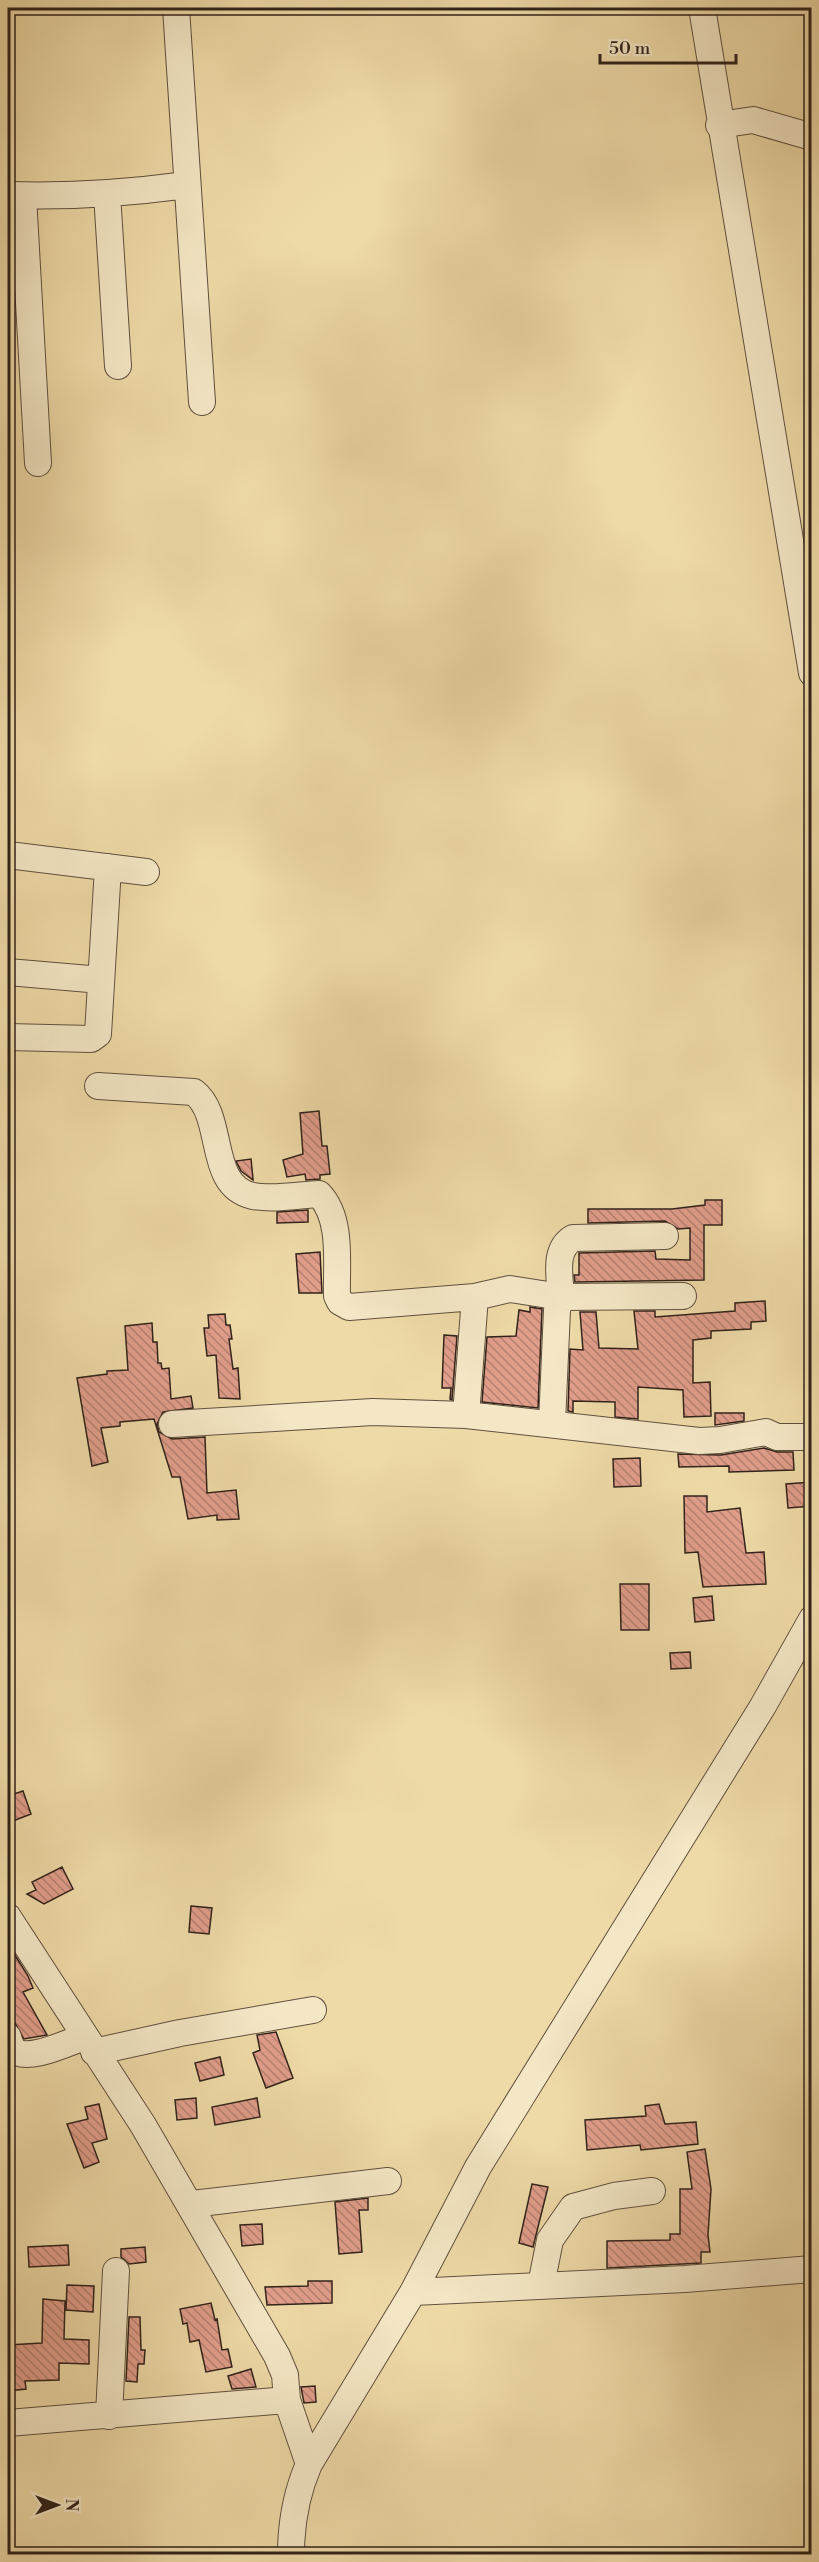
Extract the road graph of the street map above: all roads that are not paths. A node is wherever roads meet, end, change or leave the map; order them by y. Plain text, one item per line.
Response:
1 (176, 8) edge
2 (702, 8) edge
3 (719, 125) junction
4 (812, 137) edge
5 (188, 185) junction
6 (107, 194) junction
7 (15, 196) edge
8 (118, 366) dead end
9 (202, 402) dead end
10 (38, 463) dead end
11 (812, 673) edge
12 (8, 855) edge
13 (108, 867) junction
14 (146, 872) dead end
15 (8, 972) edge
16 (101, 980) junction
17 (8, 1036) edge
18 (98, 1086) dead end
19 (665, 1236) dead end
20 (683, 1296) dead end
21 (475, 1297) junction
22 (561, 1297) junction
23 (466, 1415) junction
24 (552, 1423) junction
25 (172, 1424) dead end
26 (812, 1437) edge
27 (812, 1619) edge
28 (8, 1917) edge
29 (313, 2010) dead end
30 (8, 2037) edge
31 (89, 2045) junction
32 (388, 2181) dead end
33 (652, 2191) dead end
34 (192, 2204) junction
35 (812, 2269) edge
36 (116, 2271) dead end
37 (541, 2285) junction
38 (413, 2292) junction
39 (287, 2400) junction
40 (109, 2416) junction
41 (8, 2423) edge
42 (309, 2464) junction
43 (291, 2554) edge

1 - 5 street
2 - 3 street
3 - 4 street
3 - 11 street
5 - 6 street
5 - 9 street
6 - 7 street
6 - 8 street
7 - 10 street
12 - 13 street
13 - 14 street
13 - 16 street
15 - 16 street
16 - 17 street
18 - 21 street
19 - 22 street
20 - 22 street
21 - 22 street
21 - 23 street
22 - 24 street
23 - 24 street
23 - 25 street
24 - 26 street
27 - 38 street
28 - 31 street
29 - 31 street
30 - 31 street
31 - 34 street
32 - 34 street
33 - 37 street
34 - 39 street
35 - 37 street
36 - 40 street
37 - 38 street
38 - 42 street
39 - 40 street
39 - 42 street
40 - 41 street
42 - 43 street

